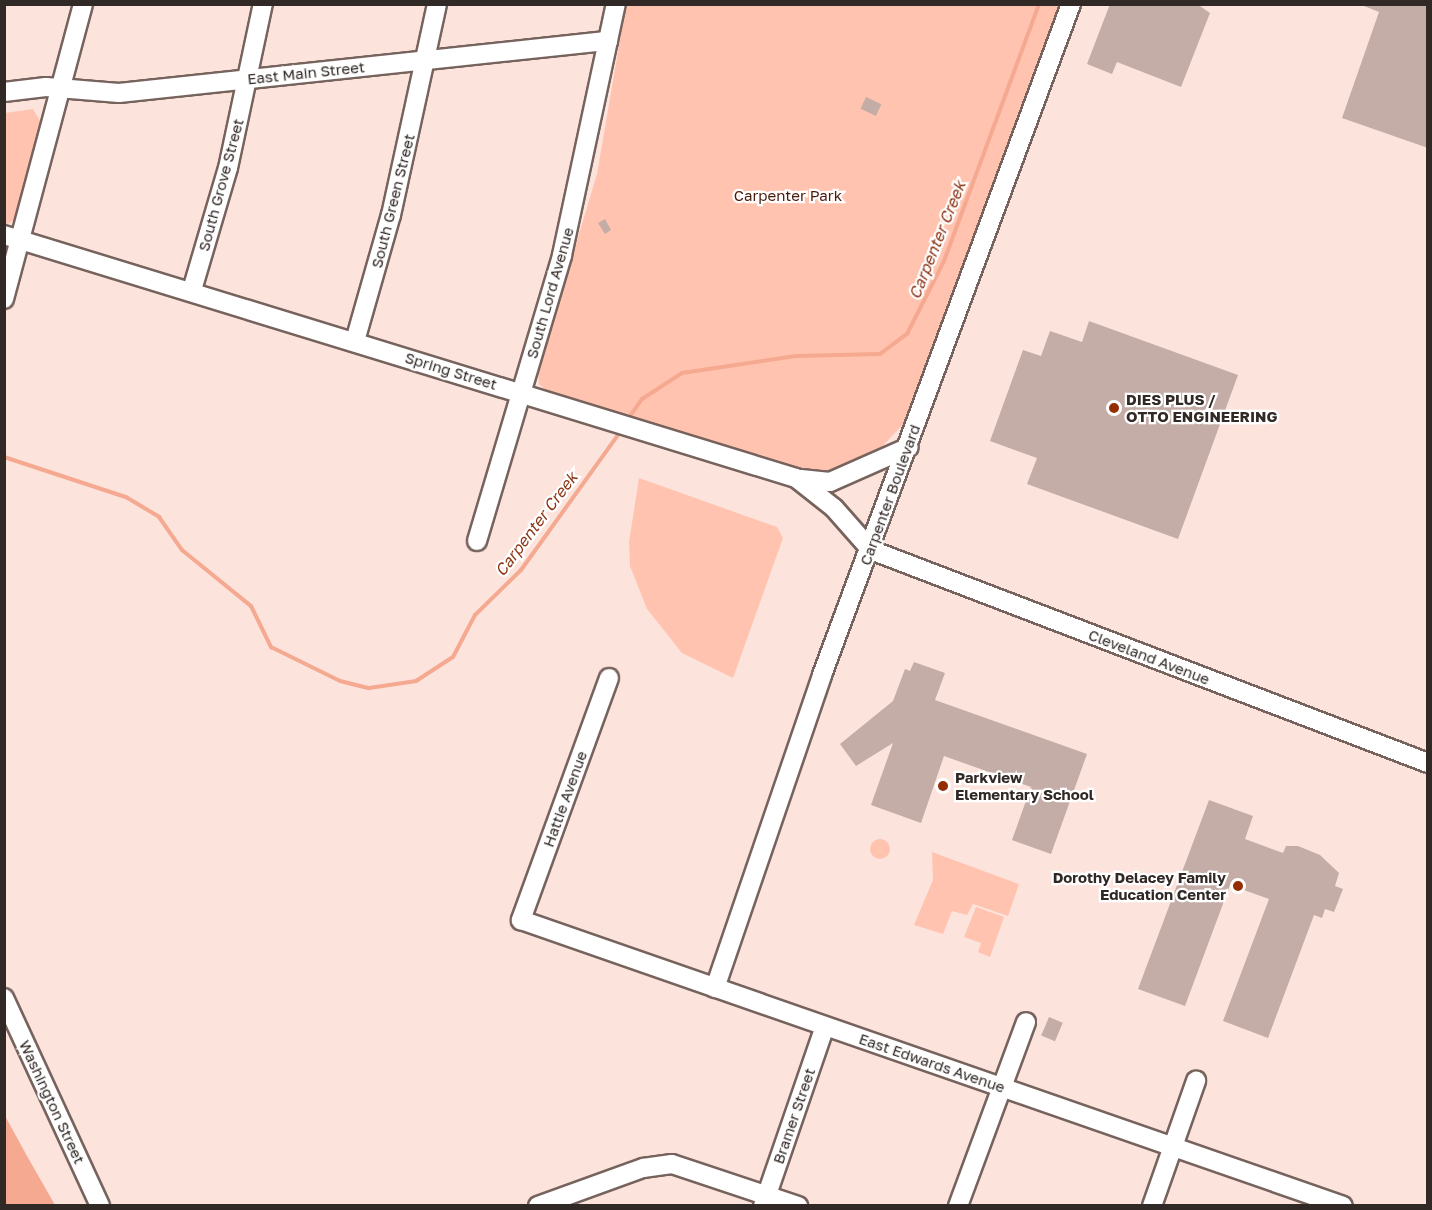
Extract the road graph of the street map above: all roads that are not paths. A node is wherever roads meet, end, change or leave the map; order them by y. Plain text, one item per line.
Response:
1 (84, 4) edge
2 (263, 4) edge
3 (437, 4) edge
4 (616, 4) edge
5 (1071, 4) edge
6 (608, 41) junction
7 (426, 60) junction
8 (248, 79) junction
9 (63, 89) junction
10 (4, 93) edge
11 (13, 238) edge
12 (192, 290) junction
13 (4, 299) edge
14 (355, 341) junction
15 (522, 392) junction
16 (909, 447) junction
17 (796, 478) junction
18 (477, 541) dead end
19 (871, 550) junction
20 (609, 678) dead end
21 (1428, 763) edge
22 (521, 920) joint
23 (715, 988) junction
24 (4, 998) edge
25 (1026, 1022) dead end
26 (825, 1026) junction
27 (1196, 1081) dead end
28 (1000, 1086) junction
29 (1173, 1147) junction
30 (576, 1198) edge
31 (765, 1200) edge
32 (100, 1206) edge
33 (538, 1206) edge
34 (798, 1206) edge
35 (957, 1206) edge
36 (1152, 1206) edge
37 (1343, 1206) edge

1 - 9 street
2 - 8 street, South Grove Street
3 - 7 street, South Green Street
4 - 6 street, South Lord Avenue
5 - 16 street, Carpenter Boulevard
6 - 7 street, East Main Street
6 - 15 street, South Lord Avenue
7 - 8 street, East Main Street
7 - 14 street, South Green Street
8 - 9 street, East Main Street
8 - 12 street, South Grove Street
9 - 10 street, East Main Street
9 - 11 street
11 - 12 street, Spring Street
11 - 13 street
12 - 14 street, Spring Street
14 - 15 street, Spring Street
15 - 17 street, Spring Street
15 - 18 street, South Lord Avenue
16 - 17 street
16 - 19 street, Carpenter Boulevard
17 - 19 street, Spring Street
19 - 21 street, Cleveland Avenue
19 - 23 street, Carpenter Boulevard
20 - 22 street, Hattie Avenue
22 - 23 street, East Edwards Avenue
23 - 26 street, East Edwards Avenue
24 - 32 street, Washington Street
25 - 28 street
26 - 28 street, East Edwards Avenue
26 - 31 street, Bramer Street
27 - 29 street
28 - 29 street, East Edwards Avenue
28 - 35 street
29 - 36 street
29 - 37 street, East Edwards Avenue
30 - 31 street
30 - 33 street
31 - 34 street

